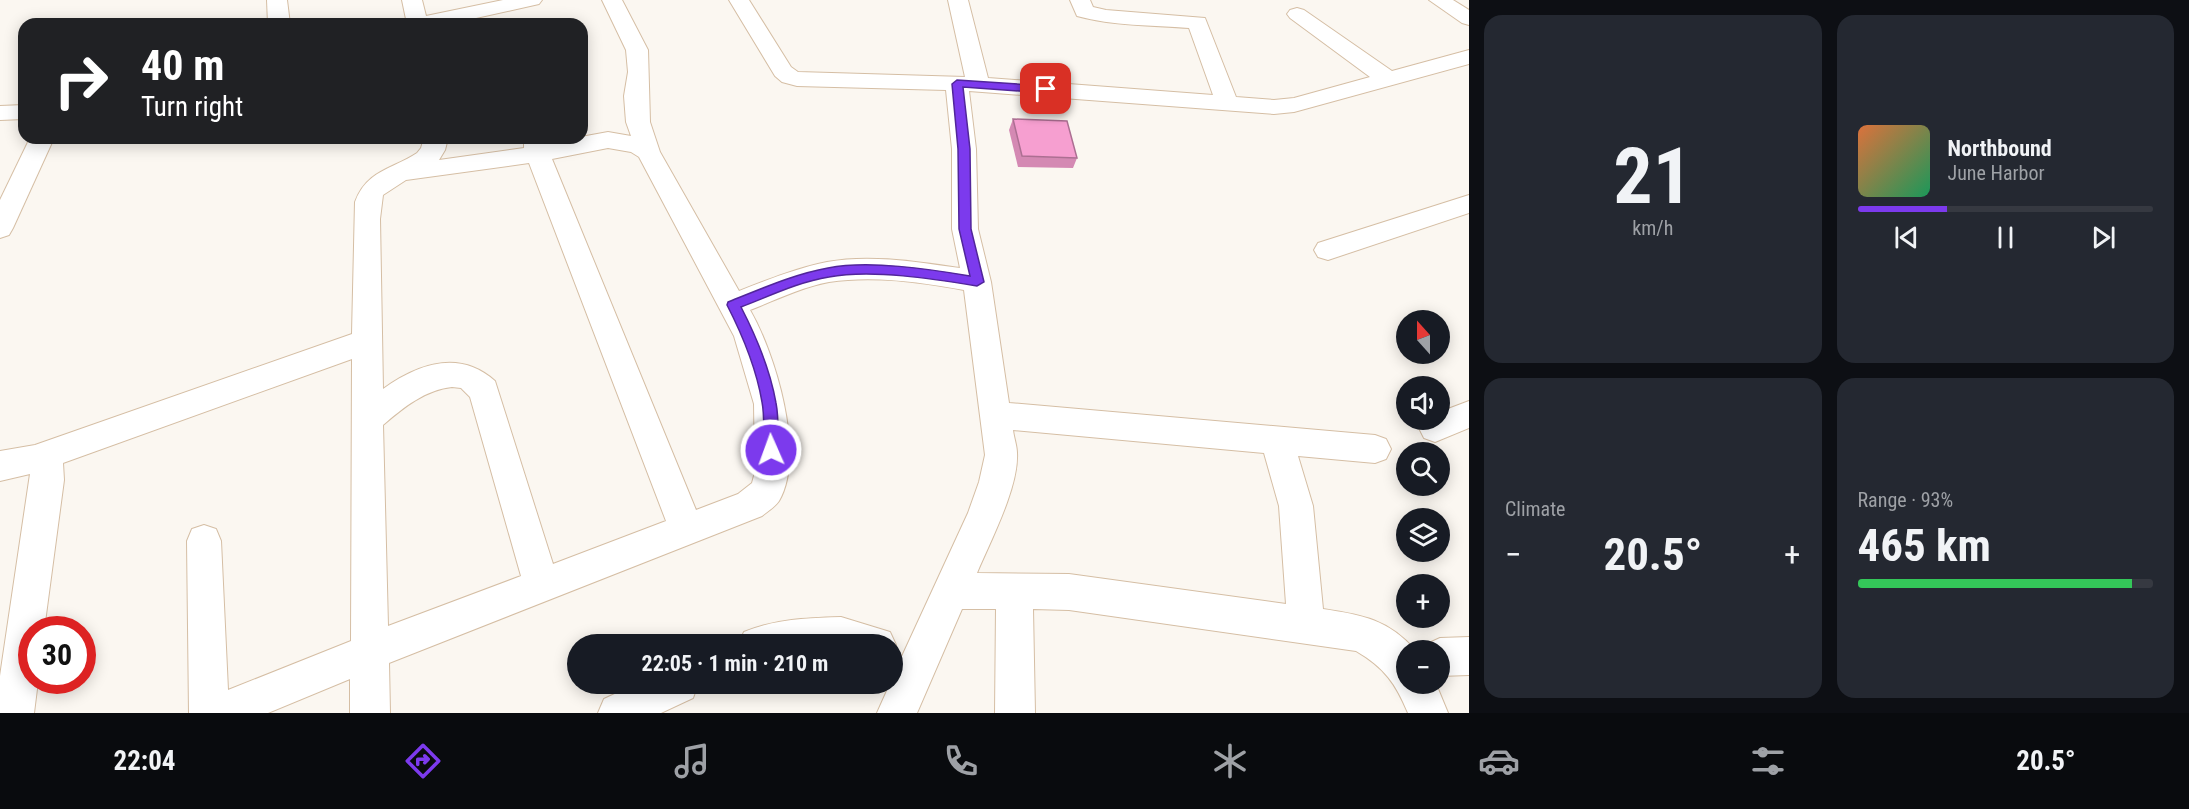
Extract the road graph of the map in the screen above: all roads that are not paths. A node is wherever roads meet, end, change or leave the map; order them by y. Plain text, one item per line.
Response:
1 (277, 0) edge
2 (412, 0) edge
3 (532, 0) edge
4 (612, 0) edge
5 (739, 0) edge
6 (958, 0) edge
7 (1080, 0) edge
8 (1439, 0) edge
9 (510, 10) edge
10 (1297, 14) dead end
11 (278, 18) edge
12 (416, 18) edge
13 (457, 18) edge
14 (1469, 19) edge
15 (1469, 57) edge
16 (1388, 79) junction
17 (968, 84) junction
18 (1227, 103) junction
19 (18, 112) edge
20 (0, 113) edge
21 (588, 142) edge
22 (39, 144) edge
23 (436, 144) edge
24 (561, 144) edge
25 (537, 146) edge
26 (648, 152) junction
27 (407, 172) junction
28 (1469, 204) edge
29 (0, 228) edge
30 (1328, 250) dead end
31 (977, 282) junction
32 (733, 305) junction
33 (367, 341) junction
34 (1469, 414) edge
35 (994, 415) junction
36 (368, 419) junction
37 (1450, 422) edge
38 (1277, 440) junction
39 (1375, 449) dead end
40 (35, 459) junction
41 (0, 466) edge
42 (686, 529) junction
43 (204, 542) dead end
44 (542, 586) junction
45 (951, 591) junction
46 (1014, 592) junction
47 (1306, 624) junction
48 (369, 652) junction
49 (907, 653) edge
50 (1469, 656) edge
51 (1396, 657) edge
52 (1450, 657) edge
53 (658, 694) edge
54 (1419, 694) edge
55 (14, 713) edge
56 (209, 713) edge
57 (221, 713) edge
58 (370, 713) edge
59 (618, 713) edge
60 (897, 713) edge
61 (1016, 713) edge
62 (1428, 713) edge

1 - 11 street
2 - 12 street
3 - 9 street
4 - 26 street
5 - 17 street
6 - 17 street
7 - 18 street
8 - 14 street
9 - 13 street
10 - 16 street
15 - 16 street
16 - 18 street
17 - 18 street
17 - 31 street
19 - 20 street
21 - 26 street
22 - 29 street
23 - 27 street
24 - 25 street
25 - 27 street
25 - 42 street
26 - 32 street
27 - 33 street
28 - 30 street
31 - 32 street
31 - 35 street
32 - 42 street
33 - 36 street
33 - 40 street
34 - 37 street
35 - 38 street
35 - 45 street
36 - 44 street
36 - 48 street
38 - 39 street
38 - 47 street
40 - 41 street
40 - 55 street
42 - 44 street
43 - 56 street
44 - 48 street
45 - 46 street
45 - 49 street
46 - 47 street
46 - 61 street
47 - 51 street
48 - 57 street
48 - 58 street
49 - 60 street
50 - 52 street
53 - 59 street
54 - 62 street

